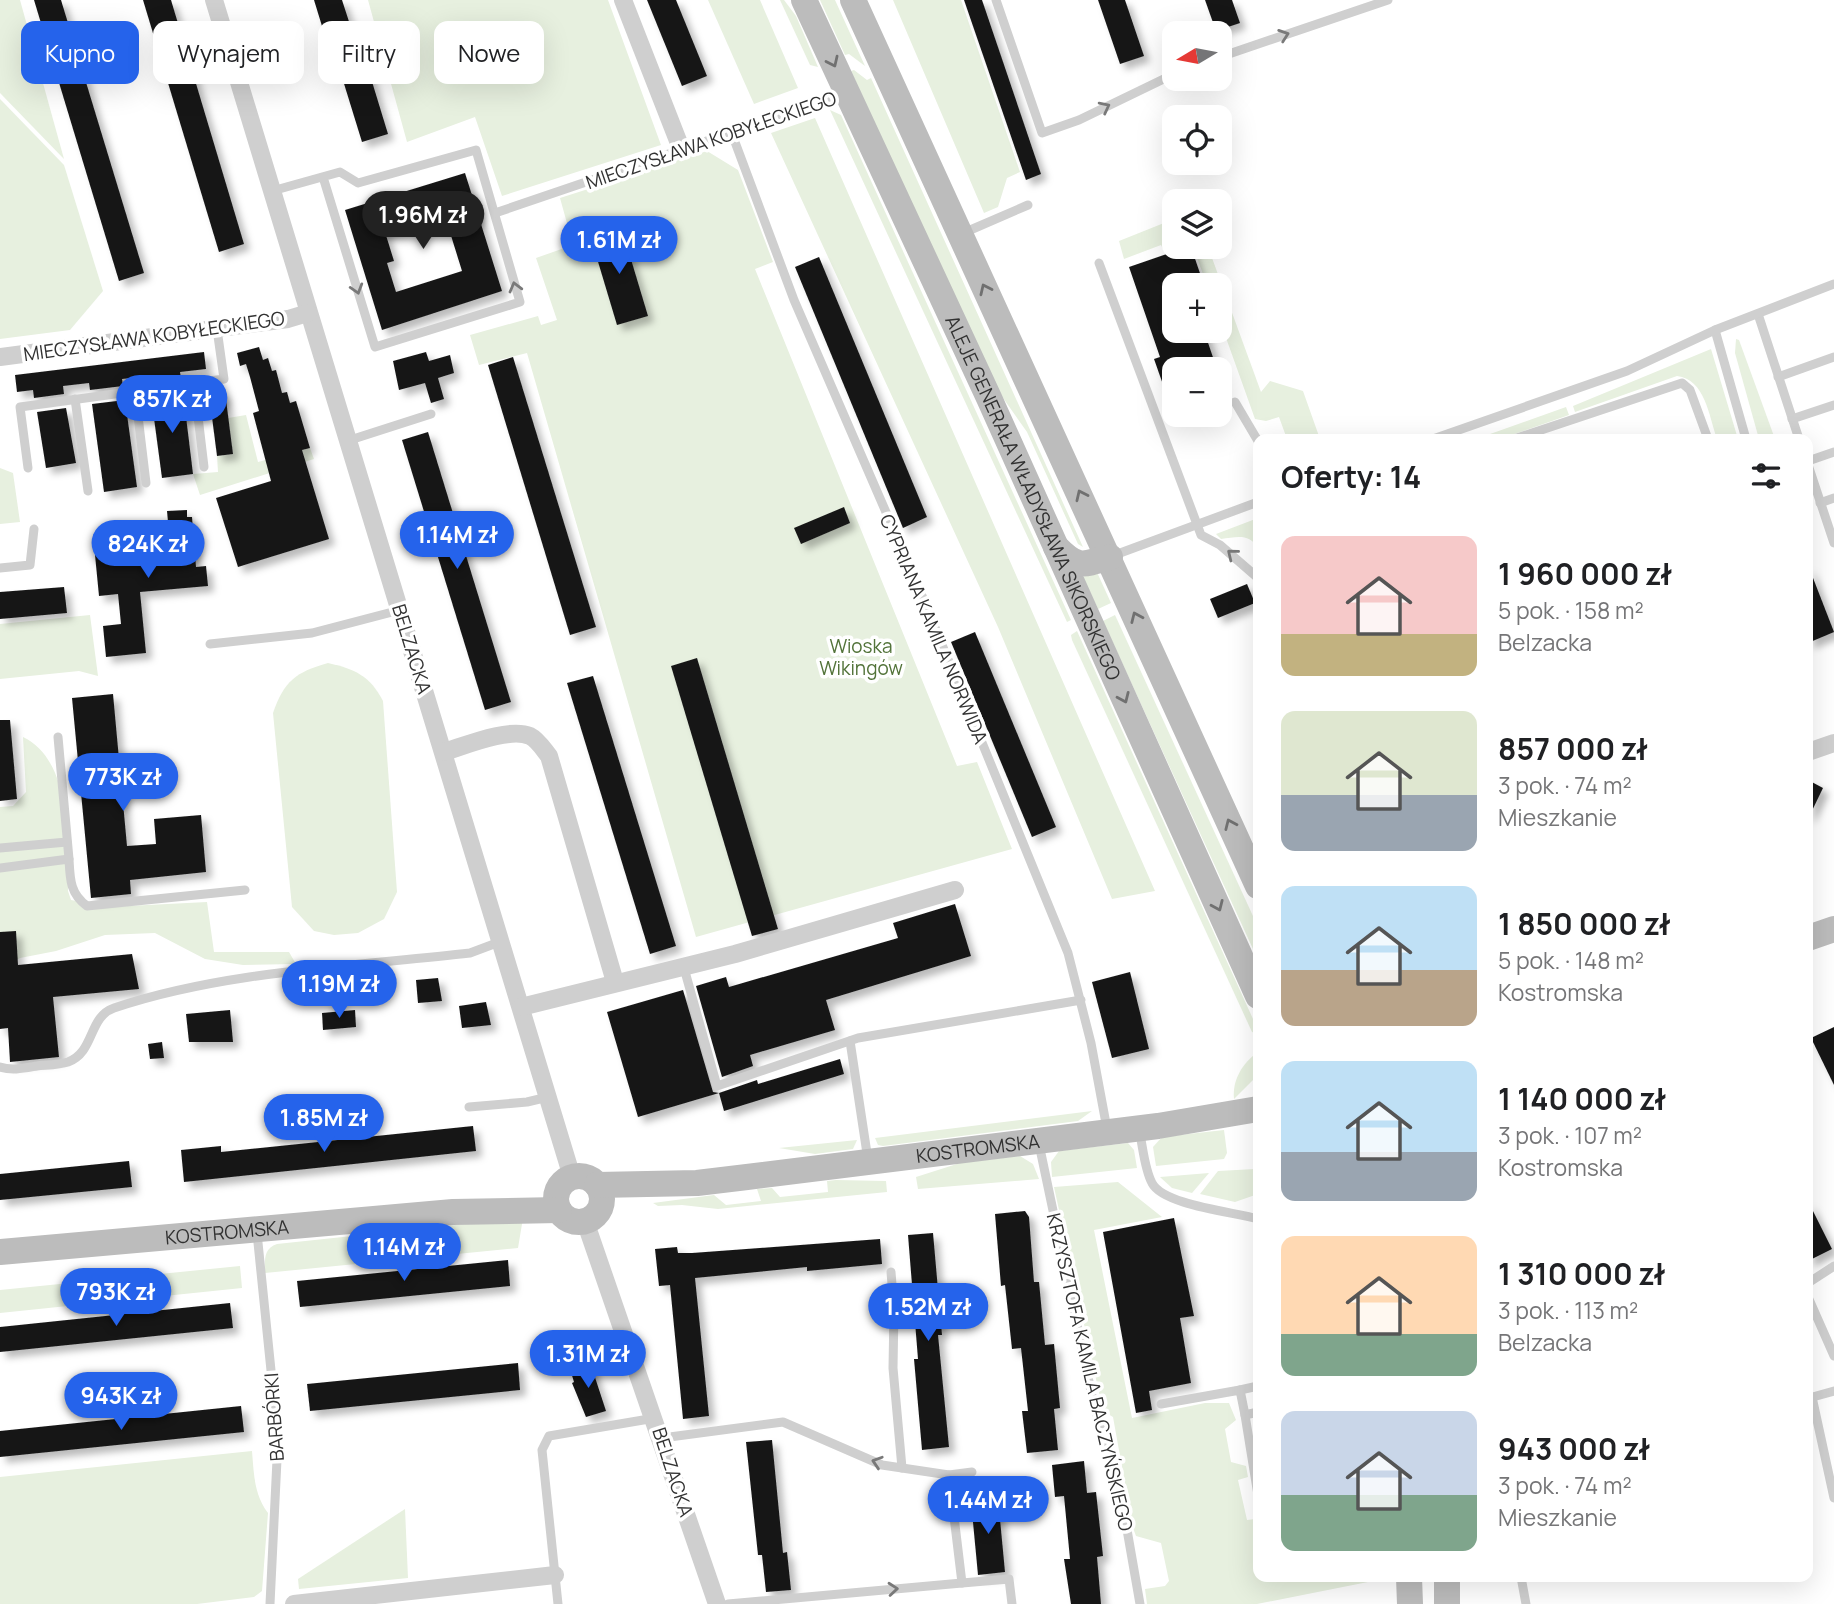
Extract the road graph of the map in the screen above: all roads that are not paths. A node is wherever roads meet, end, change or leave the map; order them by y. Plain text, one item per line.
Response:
1 (215, 0) edge
2 (623, 0) edge
3 (804, 0) edge
4 (853, 0) edge
5 (996, 0) edge
6 (1388, 0) edge
7 (1232, 53) edge
8 (1162, 80) edge
9 (846, 93) junction
10 (732, 134) junction
11 (682, 151) junction
12 (323, 177) junction
13 (271, 192) junction
14 (1028, 205) dead end
15 (495, 212) junction
16 (960, 235) junction
17 (1099, 263) dead end
18 (1834, 284) edge
19 (308, 313) junction
20 (1758, 314) junction
21 (216, 329) junction
22 (1715, 330) junction
23 (0, 357) edge
24 (1834, 357) edge
25 (1779, 377) junction
26 (194, 383) junction
27 (135, 391) junction
28 (75, 399) junction
29 (1235, 402) dead end
30 (1834, 405) edge
31 (430, 414) dead end
32 (1792, 419) junction
33 (1254, 434) edge
34 (1447, 434) edge
35 (1529, 434) edge
36 (1706, 434) edge
37 (1745, 434) edge
38 (1797, 434) edge
39 (347, 441) junction
40 (1834, 452) edge
41 (1813, 461) edge
42 (204, 467) dead end
43 (28, 468) dead end
44 (1813, 480) edge
45 (146, 483) dead end
46 (88, 491) dead end
47 (1834, 498) edge
48 (1820, 503) junction
49 (1253, 504) edge
50 (1197, 523) junction
51 (34, 529) dead end
52 (1834, 543) edge
53 (1056, 547) junction
54 (1110, 557) junction
55 (0, 568) edge
56 (1253, 574) edge
57 (400, 610) junction
58 (210, 644) dead end
59 (58, 737) dead end
60 (1834, 743) edge
61 (1813, 750) edge
62 (444, 752) junction
63 (67, 842) junction
64 (0, 848) edge
65 (69, 859) junction
66 (0, 868) edge
67 (1253, 875) edge
68 (245, 890) dead end
69 (956, 890) dead end
70 (1834, 929) edge
71 (1813, 936) edge
72 (502, 942) junction
73 (684, 968) junction
74 (615, 982) junction
75 (1253, 985) edge
76 (1081, 1000) junction
77 (521, 1007) junction
78 (850, 1041) junction
79 (0, 1067) edge
80 (548, 1097) junction
81 (468, 1107) dead end
82 (1253, 1110) edge
83 (1138, 1128) junction
84 (1108, 1132) junction
85 (1039, 1140) junction
86 (868, 1161) junction
87 (563, 1193) junction
88 (594, 1204) junction
89 (1253, 1218) edge
90 (256, 1230) junction
91 (0, 1252) edge
92 (1834, 1266) edge
93 (891, 1272) dead end
94 (1813, 1280) edge
95 (1813, 1308) edge
96 (1834, 1356) edge
97 (1253, 1387) edge
98 (1240, 1390) junction
99 (1834, 1391) edge
100 (1813, 1397) edge
101 (1161, 1404) dead end
102 (1813, 1410) edge
103 (1253, 1413) edge
104 (1245, 1415) junction
105 (656, 1418) junction
106 (663, 1438) junction
107 (1253, 1464) edge
108 (902, 1468) junction
109 (972, 1472) dead end
110 (950, 1475) junction
111 (1834, 1498) edge
112 (555, 1575) junction
113 (1409, 1582) edge
114 (1447, 1582) edge
115 (1522, 1582) edge
116 (962, 1583) junction
117 (270, 1604) edge
118 (294, 1604) edge
119 (558, 1604) edge
120 (717, 1604) edge
121 (728, 1604) edge
122 (1012, 1604) edge
123 (1140, 1604) edge
124 (1410, 1604) edge
125 (1447, 1604) edge
126 (1526, 1604) edge

1 - 13 street, BELZACKA
2 - 11 street
3 -> 9 main road, ALEJE GENERAŁA WŁADYSŁAWA SIKORSKIEGO
4 - 16 main road
5 -> 8 lane
7 -> 6 lane
9 - 10 lane, MIECZYSŁAWA KOBYŁECKIEGO
9 - 53 main road, ALEJE GENERAŁA WŁADYSŁAWA SIKORSKIEGO
10 - 11 lane, MIECZYSŁAWA KOBYŁECKIEGO
10 - 76 lane, CYPRIANA KAMILA NORWIDA
11 - 15 lane, MIECZYSŁAWA KOBYŁECKIEGO
12 - 13 lane
12 - 15 lane
12 -> 15 lane
13 - 19 street, BELZACKA
14 - 16 lane
54 -> 16 main road
17 - 50 lane
18 - 20 lane
19 - 21 street, MIECZYSŁAWA KOBYŁECKIEGO
19 - 39 street, BELZACKA
20 - 22 lane
20 - 25 lane
21 - 23 street, MIECZYSŁAWA KOBYŁECKIEGO
21 - 26 lane
22 - 34 lane
22 - 37 lane
24 - 25 lane
25 - 32 lane
26 - 27 lane
26 - 42 lane
27 - 28 lane
27 - 45 lane
28 - 43 lane
28 - 46 lane
29 - 33 lane
30 - 32 lane
31 - 39 lane
32 - 38 lane
35 - 36 lane
39 - 57 street, BELZACKA
40 - 41 lane
44 - 48 lane
47 - 48 lane
48 - 52 lane
49 - 50 lane
50 - 54 lane
56 -> 50 lane
51 - 55 lane
53 - 54 main road
53 -> 75 main road, ALEJE GENERAŁA WŁADYSŁAWA SIKORSKIEGO
67 -> 54 main road
57 - 58 lane
57 - 62 street, BELZACKA
59 - 63 lane
60 - 61 street
62 - 72 street, BELZACKA
62 - 74 street
63 - 64 lane
63 - 65 lane
65 - 66 lane
65 - 68 lane
69 - 73 street
70 - 71 main road
72 - 77 street, BELZACKA
72 - 79 lane
73 - 74 street
73 - 78 lane
74 - 77 street
76 - 78 lane
76 - 84 lane, CYPRIANA KAMILA NORWIDA
77 - 80 street, BELZACKA
78 - 86 lane
80 - 81 lane
80 - 87 street, BELZACKA
82 - 83 main road, KOSTROMSKA
83 - 84 main road, KOSTROMSKA
83 - 89 lane
84 - 85 main road, KOSTROMSKA
85 - 86 main road, KOSTROMSKA
85 - 123 lane, KRZYSZTOFA KAMILA BACZYŃSKIEGO
86 - 88 main road, KOSTROMSKA
87 - 88 main road
87 - 88 main road
87 - 90 main road, KOSTROMSKA
88 - 105 street, BELZACKA
90 - 91 main road, KOSTROMSKA
90 - 117 lane, BARBÓRKI
92 - 94 lane
93 - 108 lane
95 - 96 lane
97 - 98 lane
98 - 101 lane
98 - 104 lane
99 - 100 lane
102 - 111 lane
103 - 104 lane
104 - 107 lane
105 - 106 street, BELZACKA
105 - 112 lane
108 -> 106 lane
106 - 120 street, BELZACKA
108 - 110 lane
109 - 110 lane
110 - 116 lane
112 - 118 street
112 - 119 lane
113 - 124 main road
114 - 125 main road
115 - 126 lane
121 -> 116 lane
116 - 122 lane

